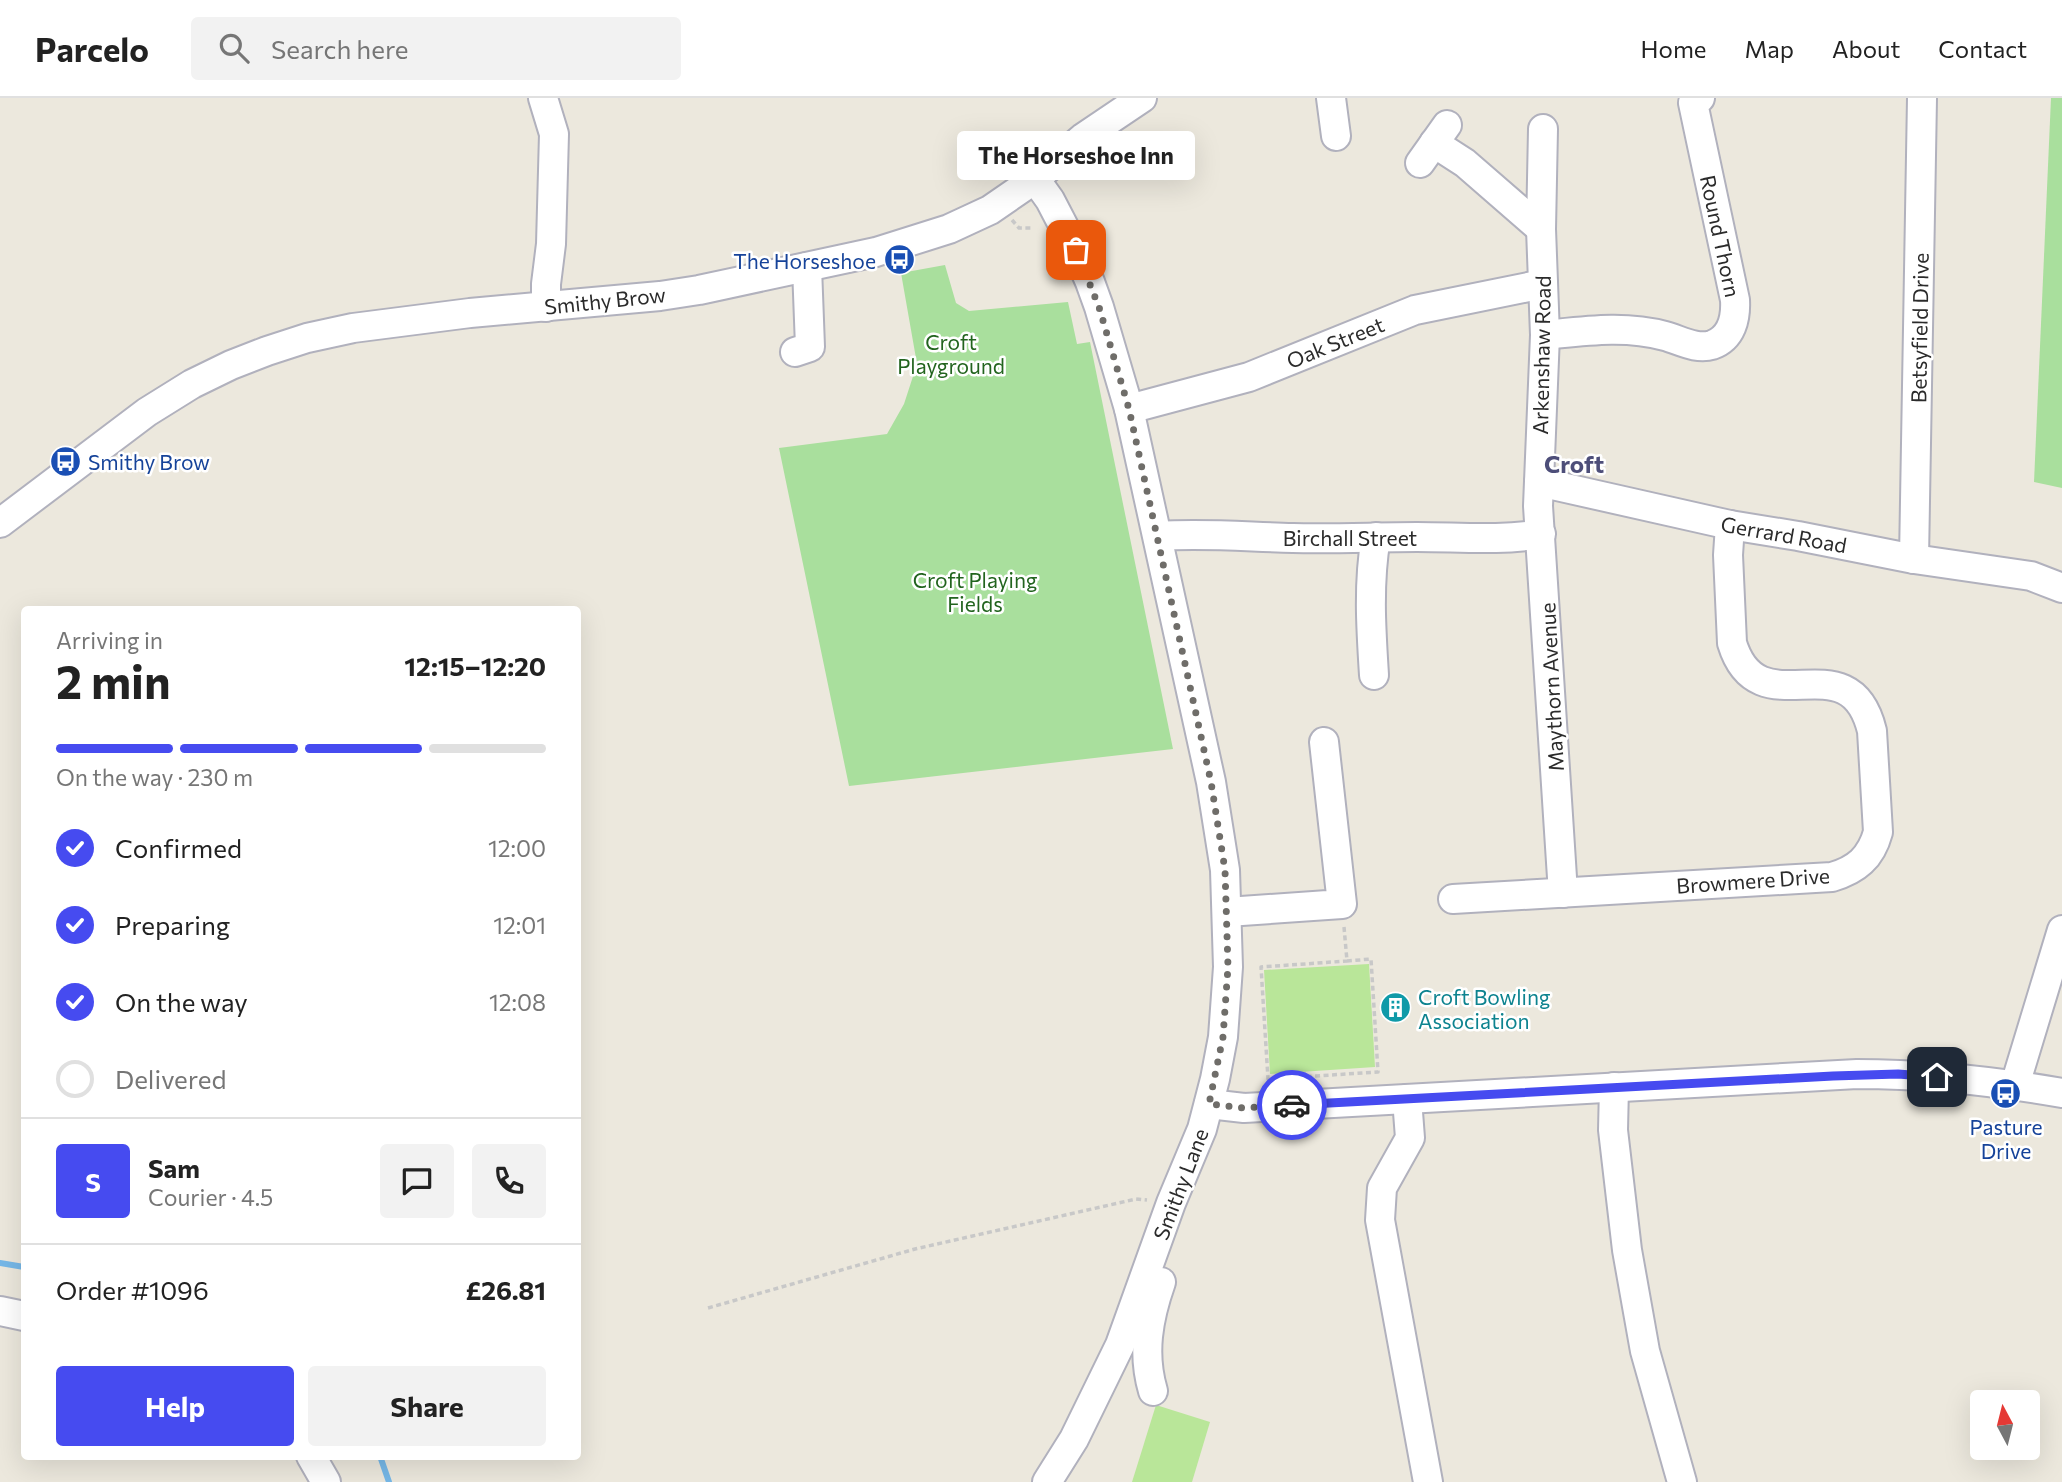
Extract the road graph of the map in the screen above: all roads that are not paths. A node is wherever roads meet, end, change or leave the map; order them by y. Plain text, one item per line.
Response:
1 (543, 98) edge
2 (1142, 98) edge
3 (1331, 98) edge
4 (1700, 98) edge
5 (1922, 98) edge
6 (1543, 129) dead end
7 (1336, 136) dead end
8 (1434, 144) dead end
9 (1035, 179) junction
10 (1541, 229) junction
11 (807, 267) junction
12 (1543, 284) junction
13 (546, 307) junction
14 (1545, 335) junction
15 (795, 352) dead end
16 (1129, 409) junction
17 (1539, 482) junction
18 (0, 523) edge
19 (1730, 525) junction
20 (1541, 534) junction
21 (1158, 536) junction
22 (1376, 537) junction
23 (1914, 559) junction
24 (2062, 588) edge
25 (1374, 675) dead end
26 (1324, 742) dead end
27 (1563, 893) junction
28 (1453, 899) dead end
29 (1227, 912) junction
30 (2062, 930) edge
31 (2015, 1085) junction
32 (1614, 1087) junction
33 (2062, 1093) edge
34 (1407, 1099) junction
35 (1209, 1104) junction
36 (1171, 1203) junction
37 (0, 1311) edge
38 (21, 1315) edge
39 (1153, 1391) dead end
40 (313, 1460) edge
41 (326, 1482) edge
42 (1047, 1482) edge
43 (1428, 1482) edge
44 (1682, 1482) edge

1 - 13 street
2 - 9 street, Smithy Brow
3 - 7 street
4 - 14 street, Round Thorn
5 - 23 street, Betsyfield Drive
6 - 10 street, Arkenshaw Road
8 - 10 street
9 - 11 street, Smithy Brow
9 - 16 street, Smithy Lane
10 - 12 street, Arkenshaw Road
11 - 13 street, Smithy Brow
11 - 15 street
12 - 14 street, Arkenshaw Road
12 - 16 street, Oak Street
13 - 18 street, Smithy Brow
14 - 17 street, Arkenshaw Road
16 - 21 street, Smithy Lane
17 - 19 street, Gerrard Road
17 - 20 street, Maythorn Avenue
19 - 23 street, Gerrard Road
19 - 27 street, Browmere Drive
20 - 22 street, Birchall Street
20 - 27 street, Maythorn Avenue
21 - 22 street, Birchall Street
21 - 29 street, Smithy Lane
22 - 25 street
23 - 24 street, Gerrard Road
26 - 29 street
27 - 28 street, Browmere Drive
29 - 35 street, Smithy Lane
30 - 31 street
31 - 32 street
31 - 33 street
32 - 34 street
32 - 44 street
34 - 35 street
34 - 43 street
35 - 36 street, Smithy Lane
36 - 39 street
36 - 42 street, Smithy Lane
37 - 38 street
40 - 41 street

